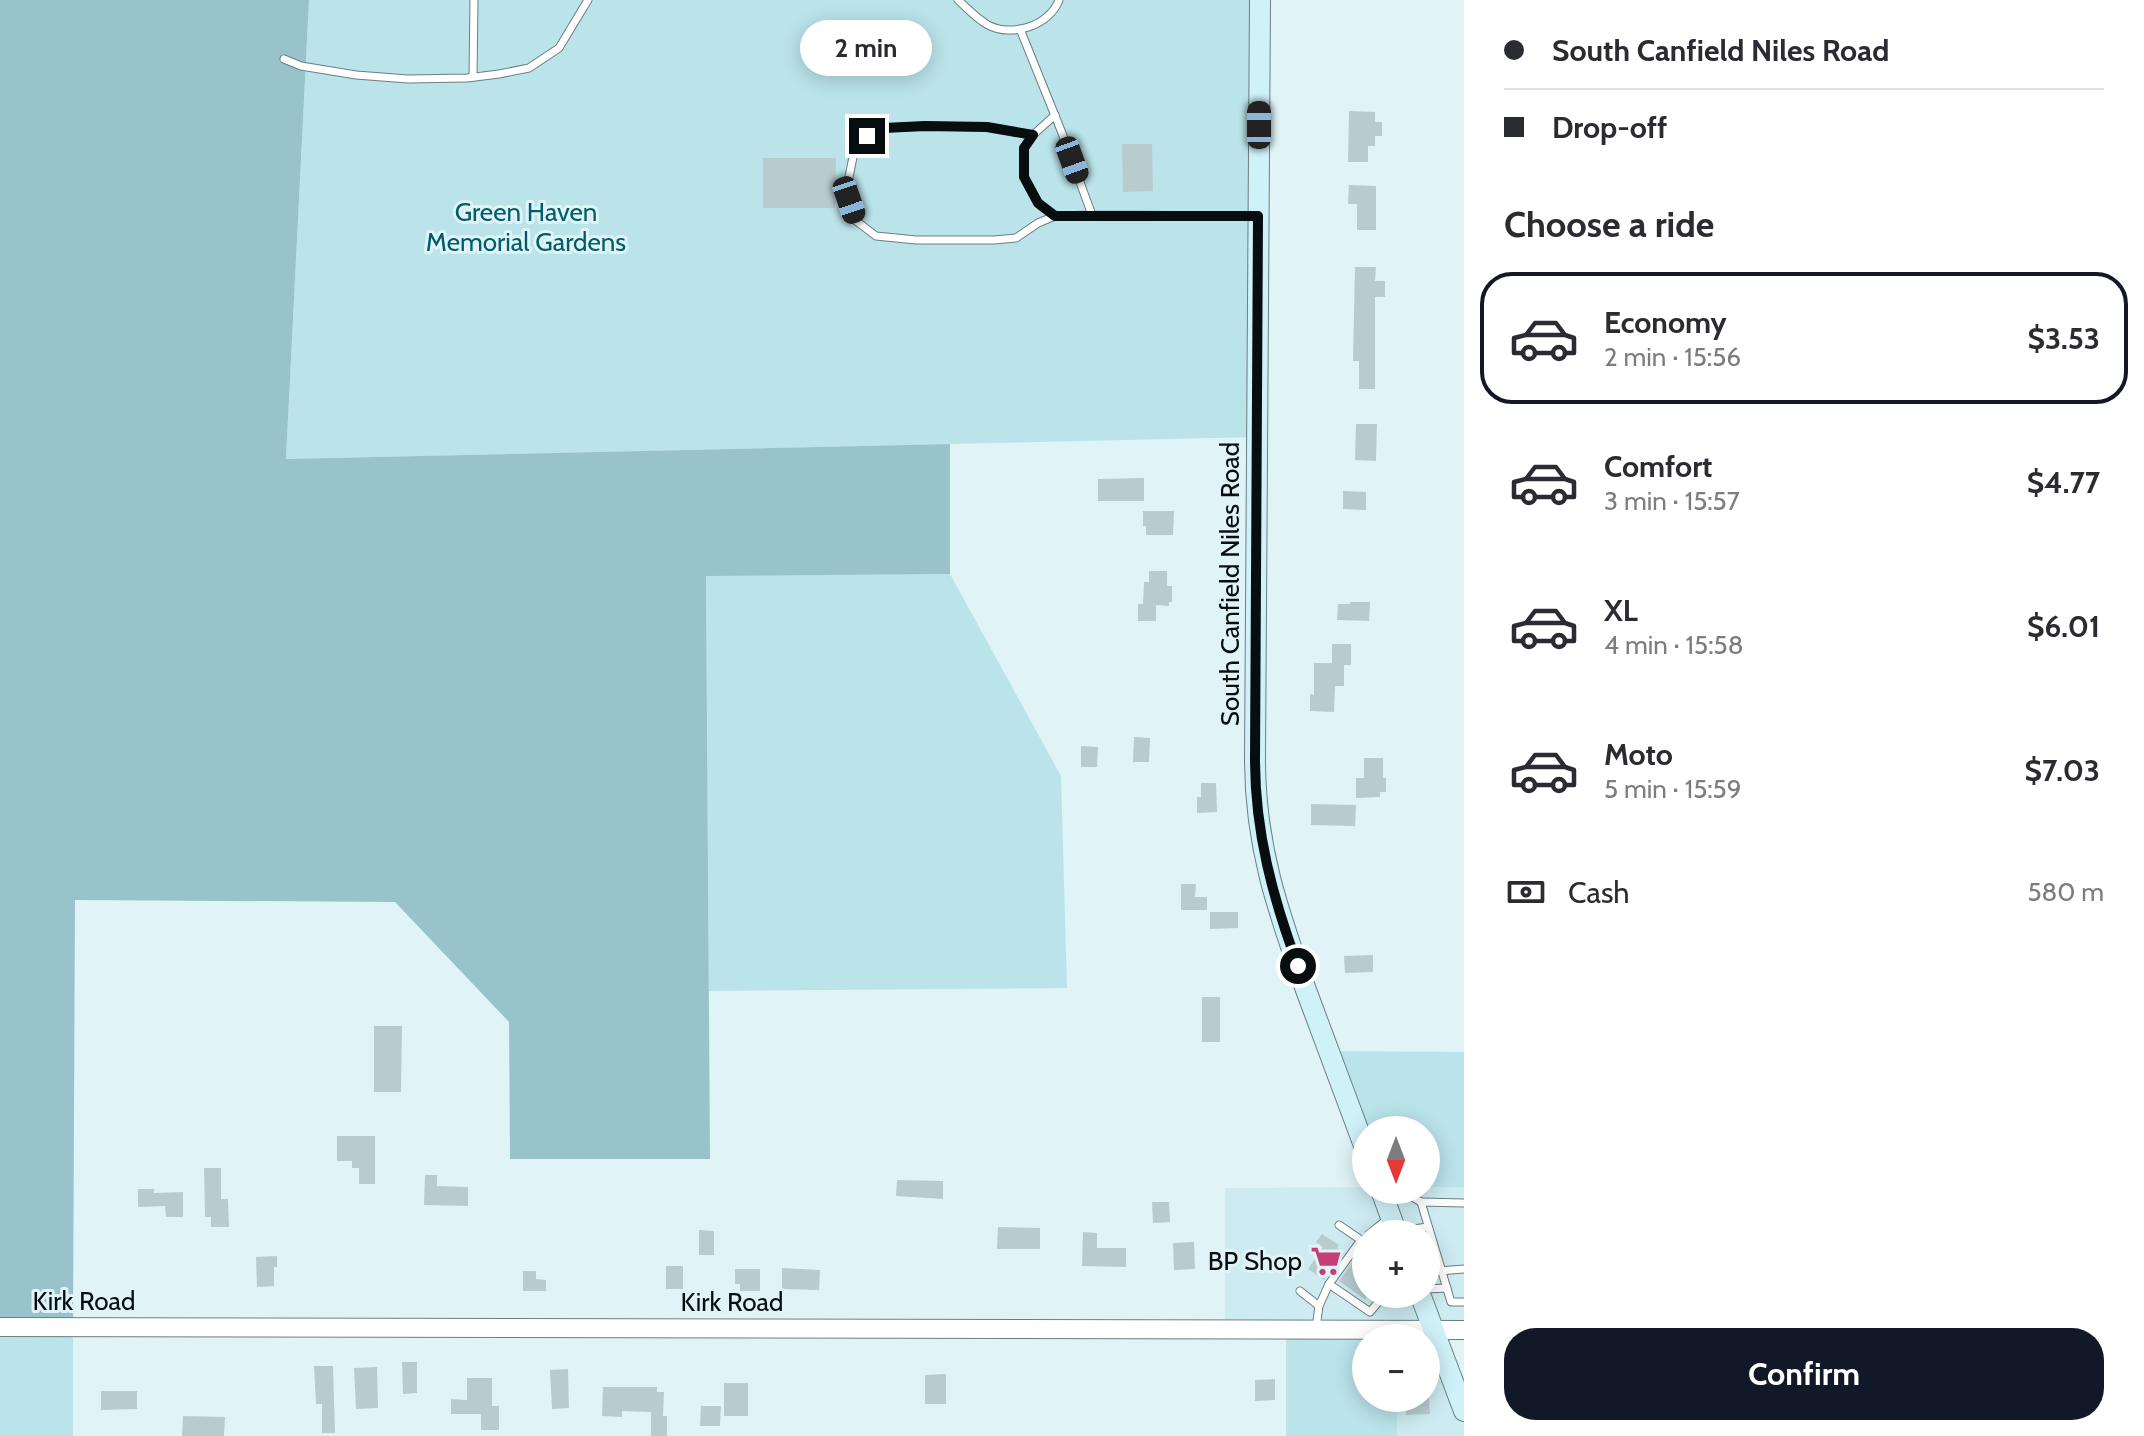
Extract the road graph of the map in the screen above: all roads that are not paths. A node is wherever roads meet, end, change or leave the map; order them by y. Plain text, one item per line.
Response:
1 (474, 0) edge
2 (588, 0) edge
3 (958, 0) edge
4 (1059, 0) edge
5 (1260, 0) edge
6 (1020, 29) junction
7 (284, 59) dead end
8 (473, 77) junction
9 (1055, 115) junction
10 (1033, 135) junction
11 (1092, 215) junction
12 (1055, 216) junction
13 (1258, 216) junction
14 (1353, 1116) edge
15 (1440, 1202) edge
16 (1464, 1203) edge
17 (1339, 1225) dead end
18 (1352, 1232) edge
19 (1352, 1257) edge
20 (1440, 1266) edge
21 (1441, 1269) junction
22 (1464, 1269) edge
23 (1329, 1284) junction
24 (1440, 1288) edge
25 (1447, 1288) junction
26 (1300, 1291) dead end
27 (1464, 1302) edge
28 (1319, 1306) junction
29 (1376, 1308) edge
30 (1368, 1321) junction
31 (1390, 1324) edge
32 (0, 1327) edge
33 (1316, 1329) junction
34 (1440, 1330) edge
35 (1464, 1330) edge
36 (1440, 1348) edge
37 (1464, 1411) edge

1 - 8 lane
2 - 8 lane
3 - 6 lane
4 - 6 lane
5 - 13 main road, South Canfield Niles Road
6 - 9 lane
7 - 8 lane
9 - 10 lane
9 - 11 lane
10 - 12 lane
10 - 12 lane
11 - 12 lane
11 - 13 lane
13 - 14 main road, South Canfield Niles Road
15 - 16 lane
17 - 18 lane
19 - 23 lane
20 - 21 lane
21 - 22 lane
21 - 25 lane
23 - 28 lane
23 - 30 lane
24 - 25 lane
25 - 27 lane
26 - 28 lane
28 - 33 lane
29 - 30 lane
30 - 31 street, Kirk Road
30 - 33 street, Kirk Road
32 - 33 street, Kirk Road
34 - 35 street, Kirk Road
36 - 37 main road

